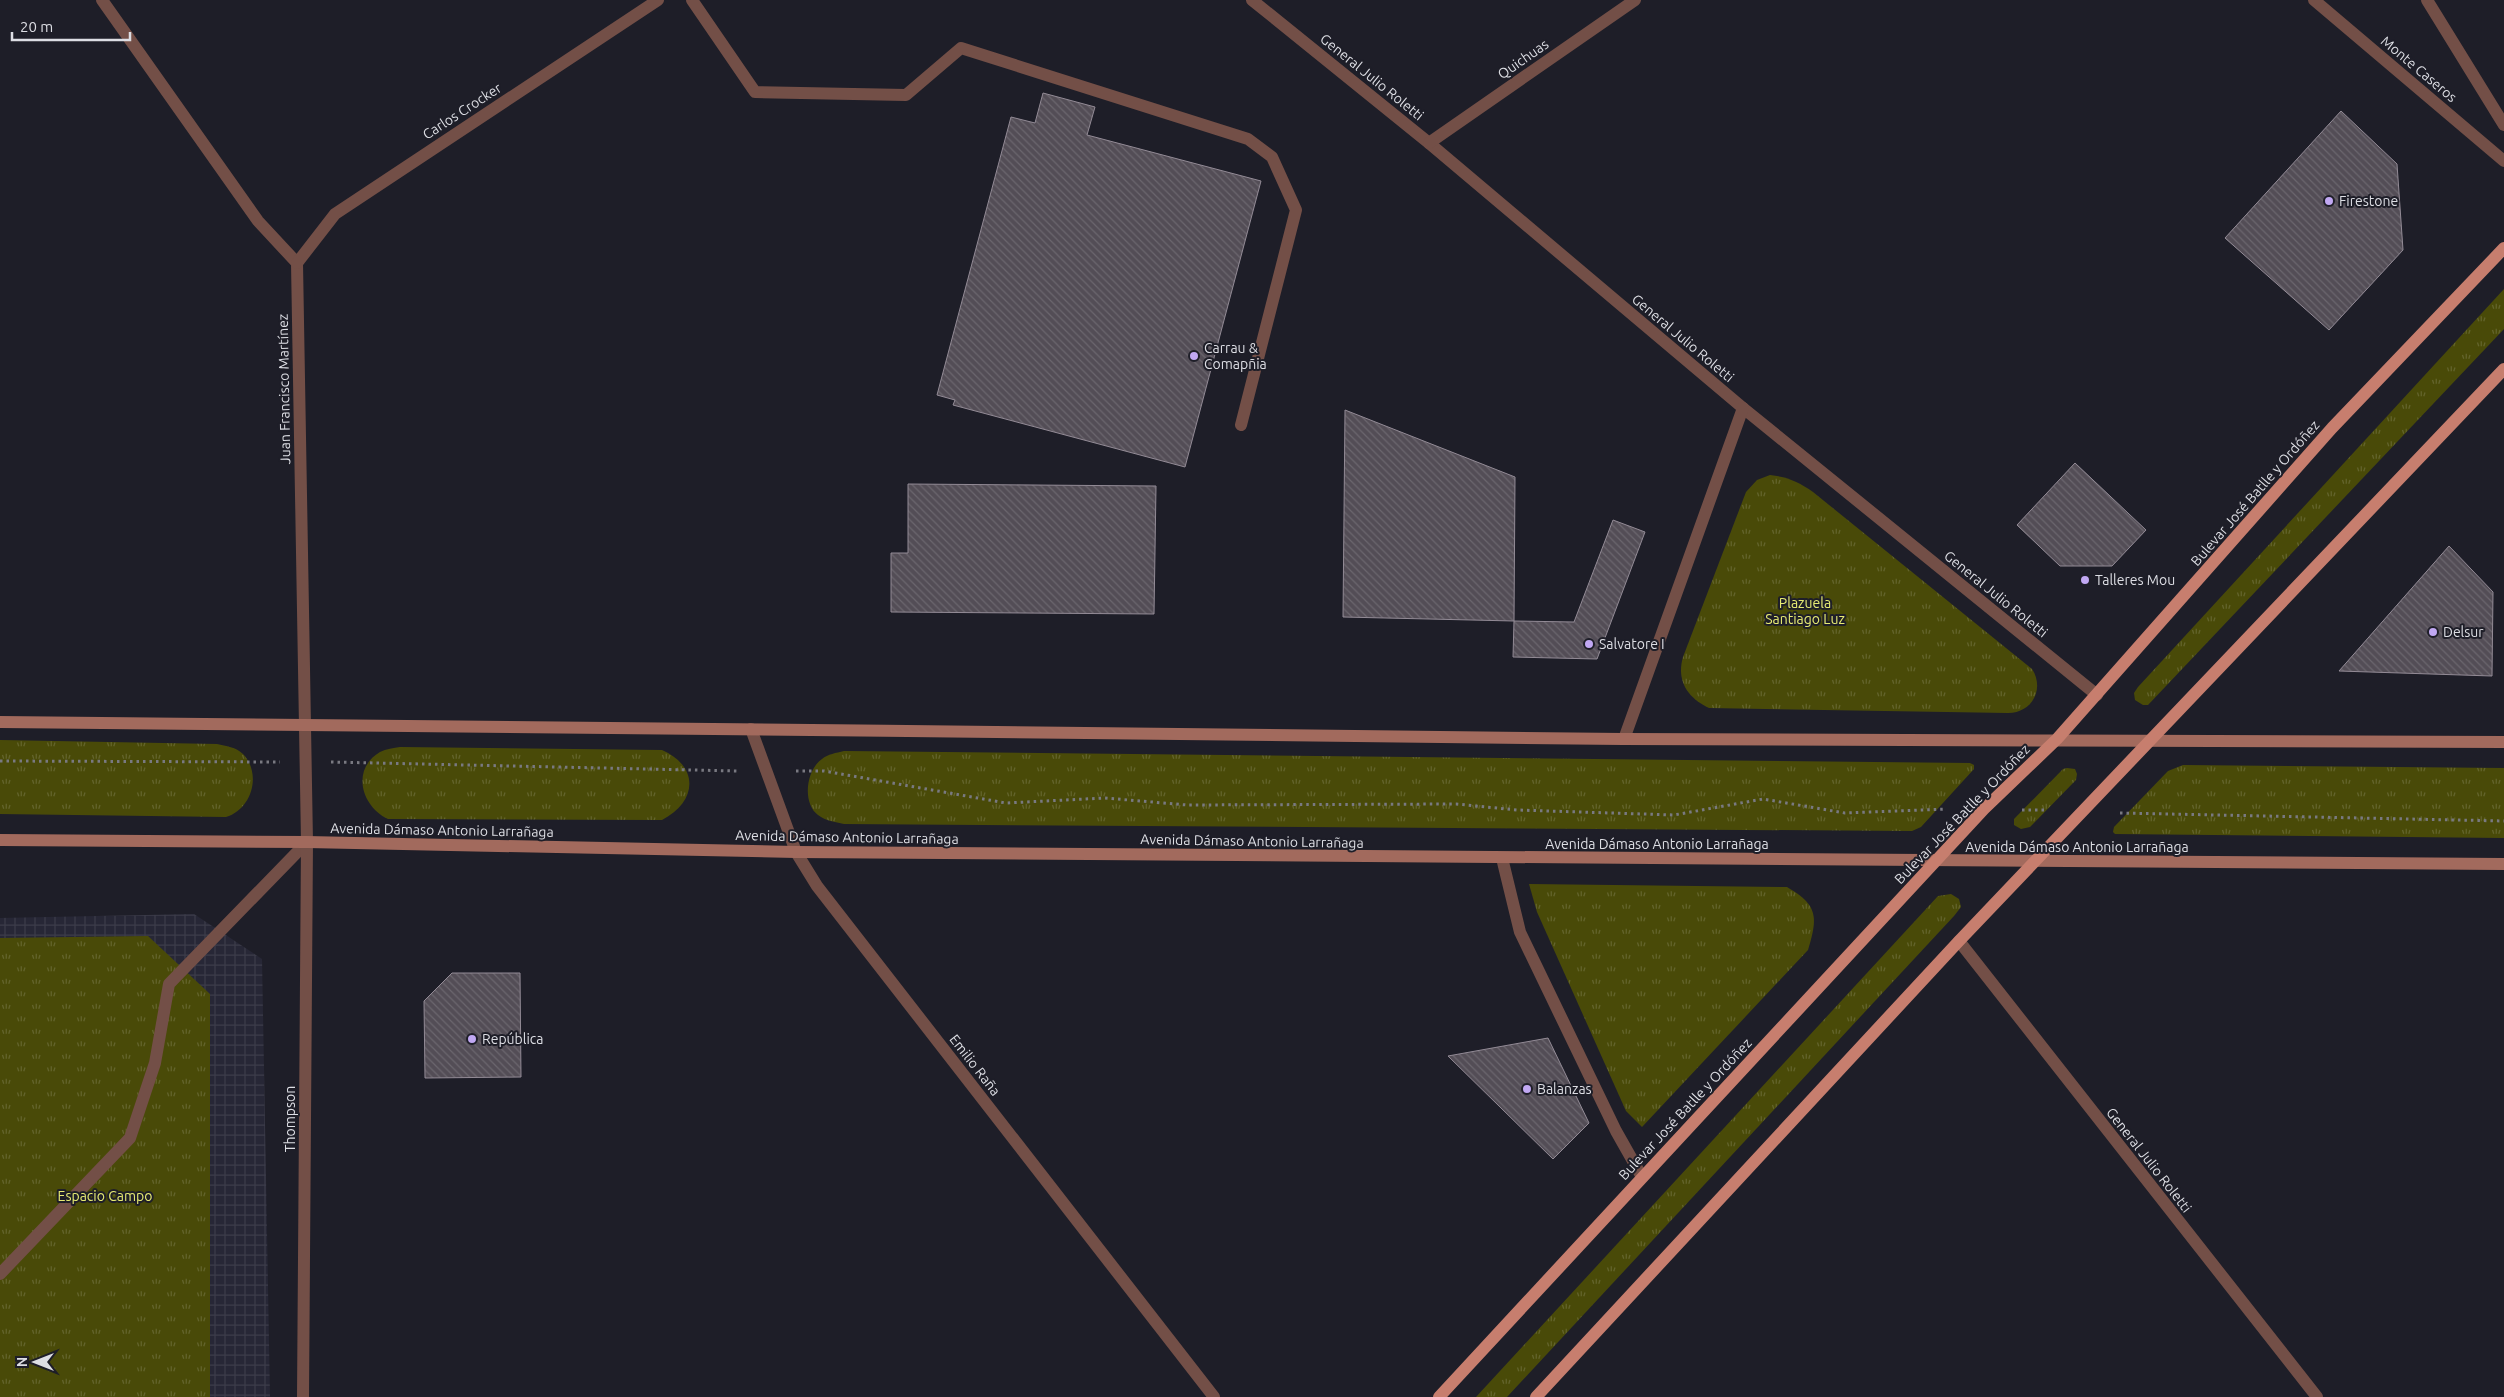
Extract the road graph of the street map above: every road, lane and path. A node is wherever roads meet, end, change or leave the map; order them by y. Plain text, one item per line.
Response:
1 (102, 0) edge
2 (658, 0) edge
3 (692, 0) edge
4 (1252, 0) edge
5 (1634, 0) edge
6 (2314, 0) edge
7 (2427, 0) edge
8 (2504, 125) edge
9 (1430, 143) junction
10 (2504, 161) edge
11 (2504, 248) edge
12 (297, 263) junction
13 (2504, 369) edge
14 (1743, 408) junction
15 (1241, 426) dead end
16 (2097, 695) junction
17 (0, 722) edge
18 (306, 722) junction
19 (751, 729) junction
20 (1624, 739) junction
21 (2057, 739) junction
22 (2151, 739) junction
23 (2504, 742) edge
24 (0, 761) edge
25 (306, 762) junction
26 (766, 772) junction
27 (1984, 809) junction
28 (2081, 812) junction
29 (2504, 821) edge
30 (0, 840) edge
31 (307, 842) junction
32 (796, 852) junction
33 (1502, 858) junction
34 (1935, 862) junction
35 (2034, 862) junction
36 (2504, 864) edge
37 (1959, 941) junction
38 (1642, 1177) junction
39 (0, 1274) edge
40 (303, 1397) edge
41 (1214, 1397) edge
42 (1438, 1397) edge
43 (1536, 1397) edge
44 (2317, 1397) edge

1 - 12 street
2 - 12 street, Carlos Crocker
3 - 15 street
4 - 9 street, General Julio Roletti
5 - 9 street, Quichuas
6 - 10 street, Monte Caseros
7 - 8 street
9 - 14 street, General Julio Roletti
11 - 16 main road, Bulevar José Batlle y Ordóñez
12 - 18 street, Juan Francisco Martínez
13 - 22 main road
14 - 16 street, General Julio Roletti
14 - 20 street
16 - 21 main road, Bulevar José Batlle y Ordóñez
17 - 18 street
18 - 19 street
18 - 25 street, Juan Francisco Martínez
19 - 20 street
19 - 26 street, Emilio Raña
20 - 21 street
21 - 22 street
21 - 27 main road, Bulevar José Batlle y Ordóñez
22 - 23 street
22 - 28 main road
24 - 25 path
25 - 26 path
25 - 31 street, Juan Francisco Martínez
26 - 27 path
26 - 32 street, Emilio Raña
27 - 28 path
27 - 34 main road, Bulevar José Batlle y Ordóñez
28 - 29 path
28 - 35 main road
30 - 31 street, Avenida Dámaso Antonio Larrañaga
31 - 32 street, Avenida Dámaso Antonio Larrañaga
31 - 39 street
31 - 40 street, Thompson
32 - 33 street, Avenida Dámaso Antonio Larrañaga
32 - 41 street, Emilio Raña
33 - 34 street, Avenida Dámaso Antonio Larrañaga
33 - 38 street
34 - 35 street, Avenida Dámaso Antonio Larrañaga
34 - 38 main road, Bulevar José Batlle y Ordóñez
35 - 36 street, Avenida Dámaso Antonio Larrañaga
35 - 37 main road
37 - 43 main road
37 - 44 street, General Julio Roletti
38 - 42 main road, Bulevar José Batlle y Ordóñez

